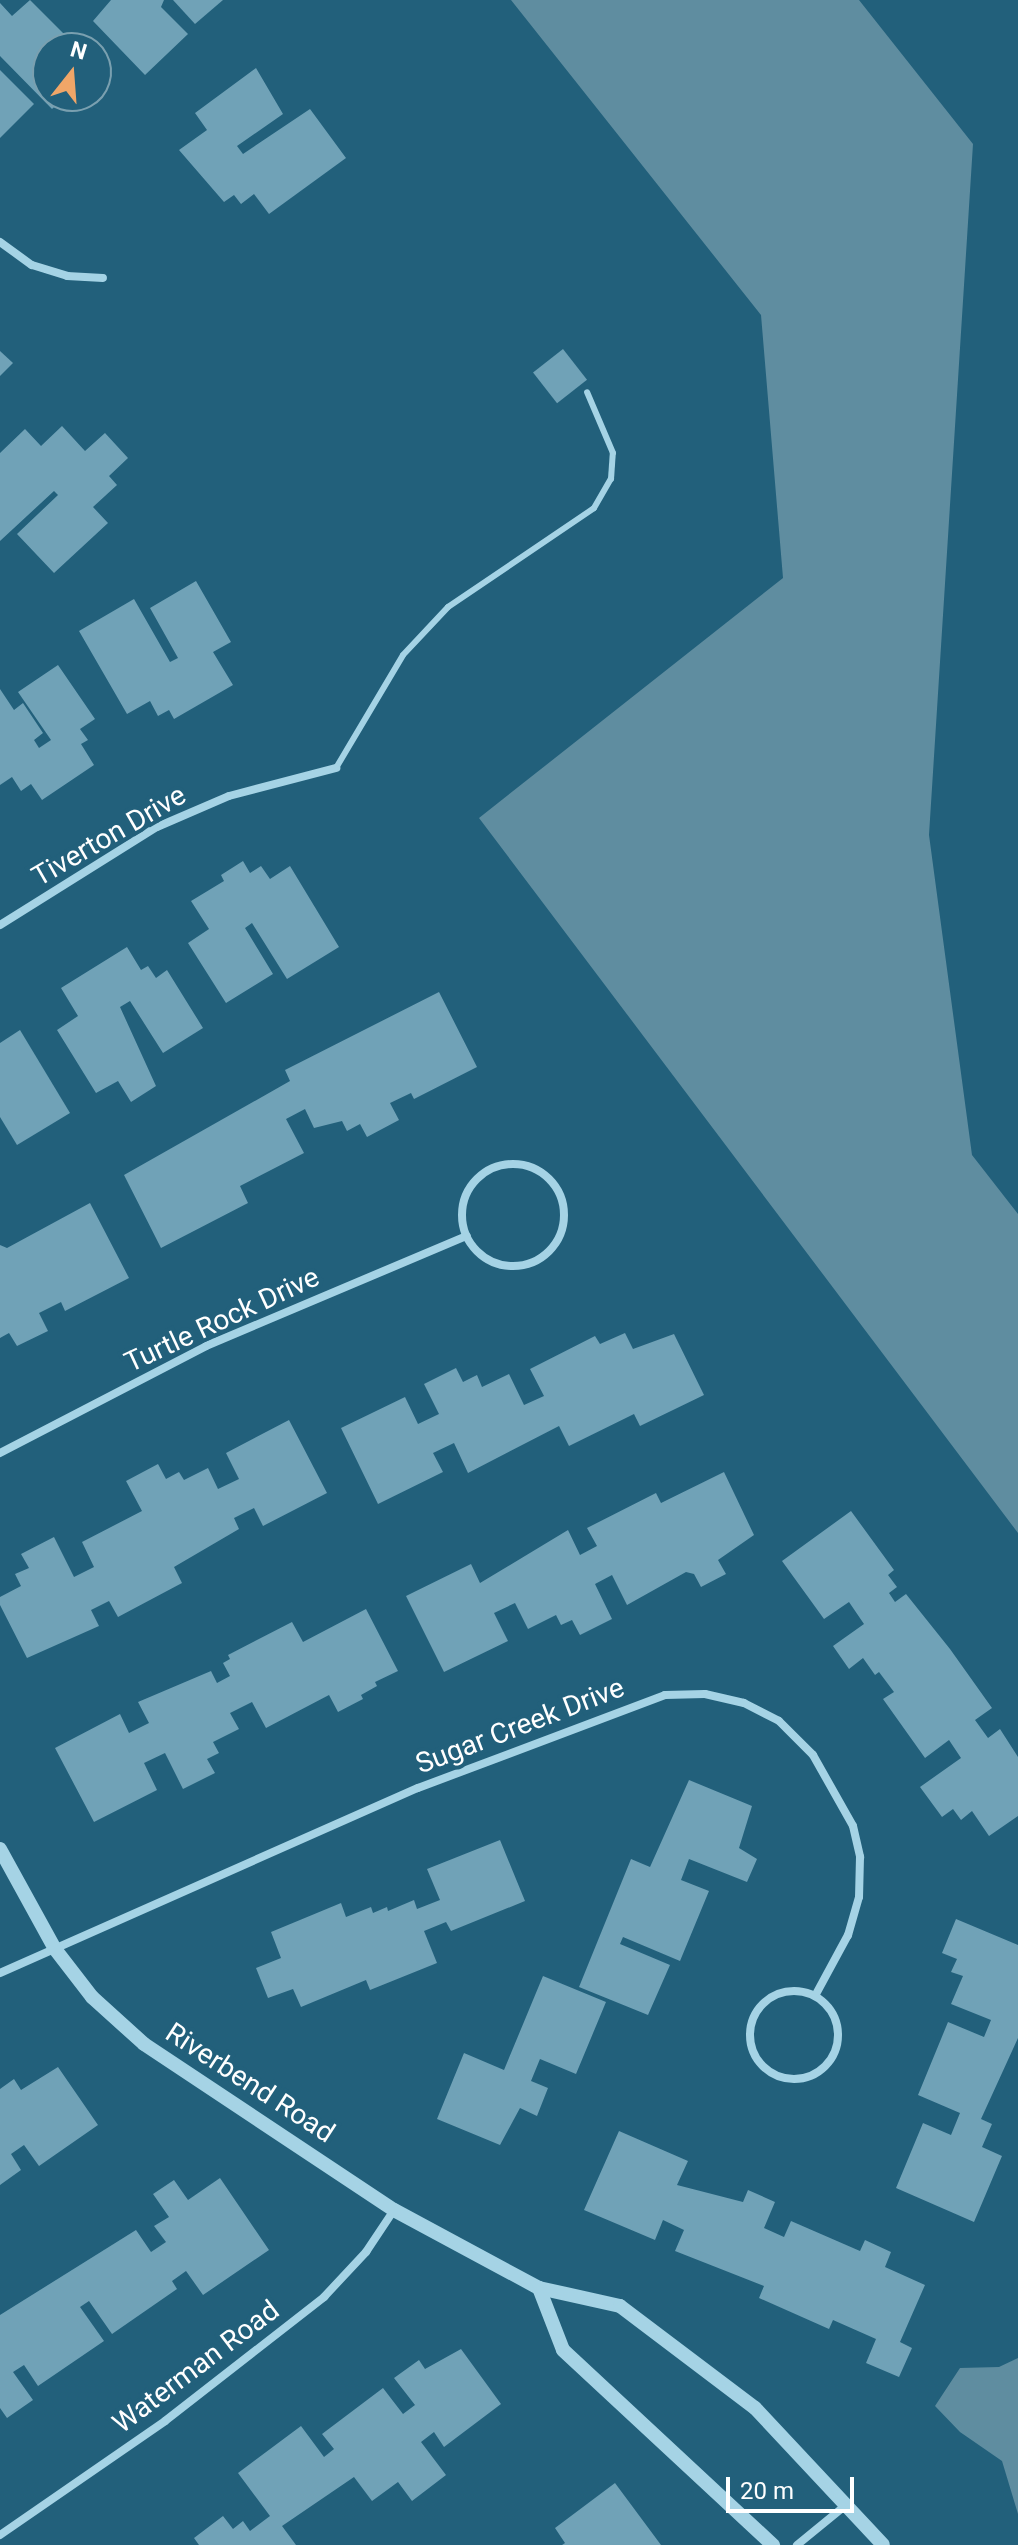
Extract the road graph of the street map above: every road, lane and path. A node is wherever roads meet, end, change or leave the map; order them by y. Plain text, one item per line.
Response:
1 (0, 242) edge
2 (103, 278) dead end
3 (587, 392) dead end
4 (336, 768) joint
5 (0, 925) edge
6 (467, 1236) junction
7 (0, 1453) edge
8 (0, 1849) edge
9 (55, 1949) junction
10 (0, 1973) edge
11 (815, 1996) junction
12 (394, 2210) junction
13 (539, 2288) junction
14 (846, 2505) junction
15 (0, 2535) edge
16 (773, 2545) edge
17 (797, 2545) edge
18 (883, 2545) edge

1 - 2 street
3 - 4 lane
4 - 5 street, Tiverton Drive
6 - 6 street
6 - 7 street, Turtle Rock Drive
8 - 9 street, Riverbend Road
9 - 10 street, Sugar Creek Drive
9 - 11 street, Sugar Creek Drive
9 - 12 street, Riverbend Road
11 - 11 street
12 - 13 street, Riverbend Road
12 - 15 street, Waterman Road
13 - 14 street, Riverbend Road
13 - 16 street
14 - 17 street
14 - 18 street, Riverbend Road

